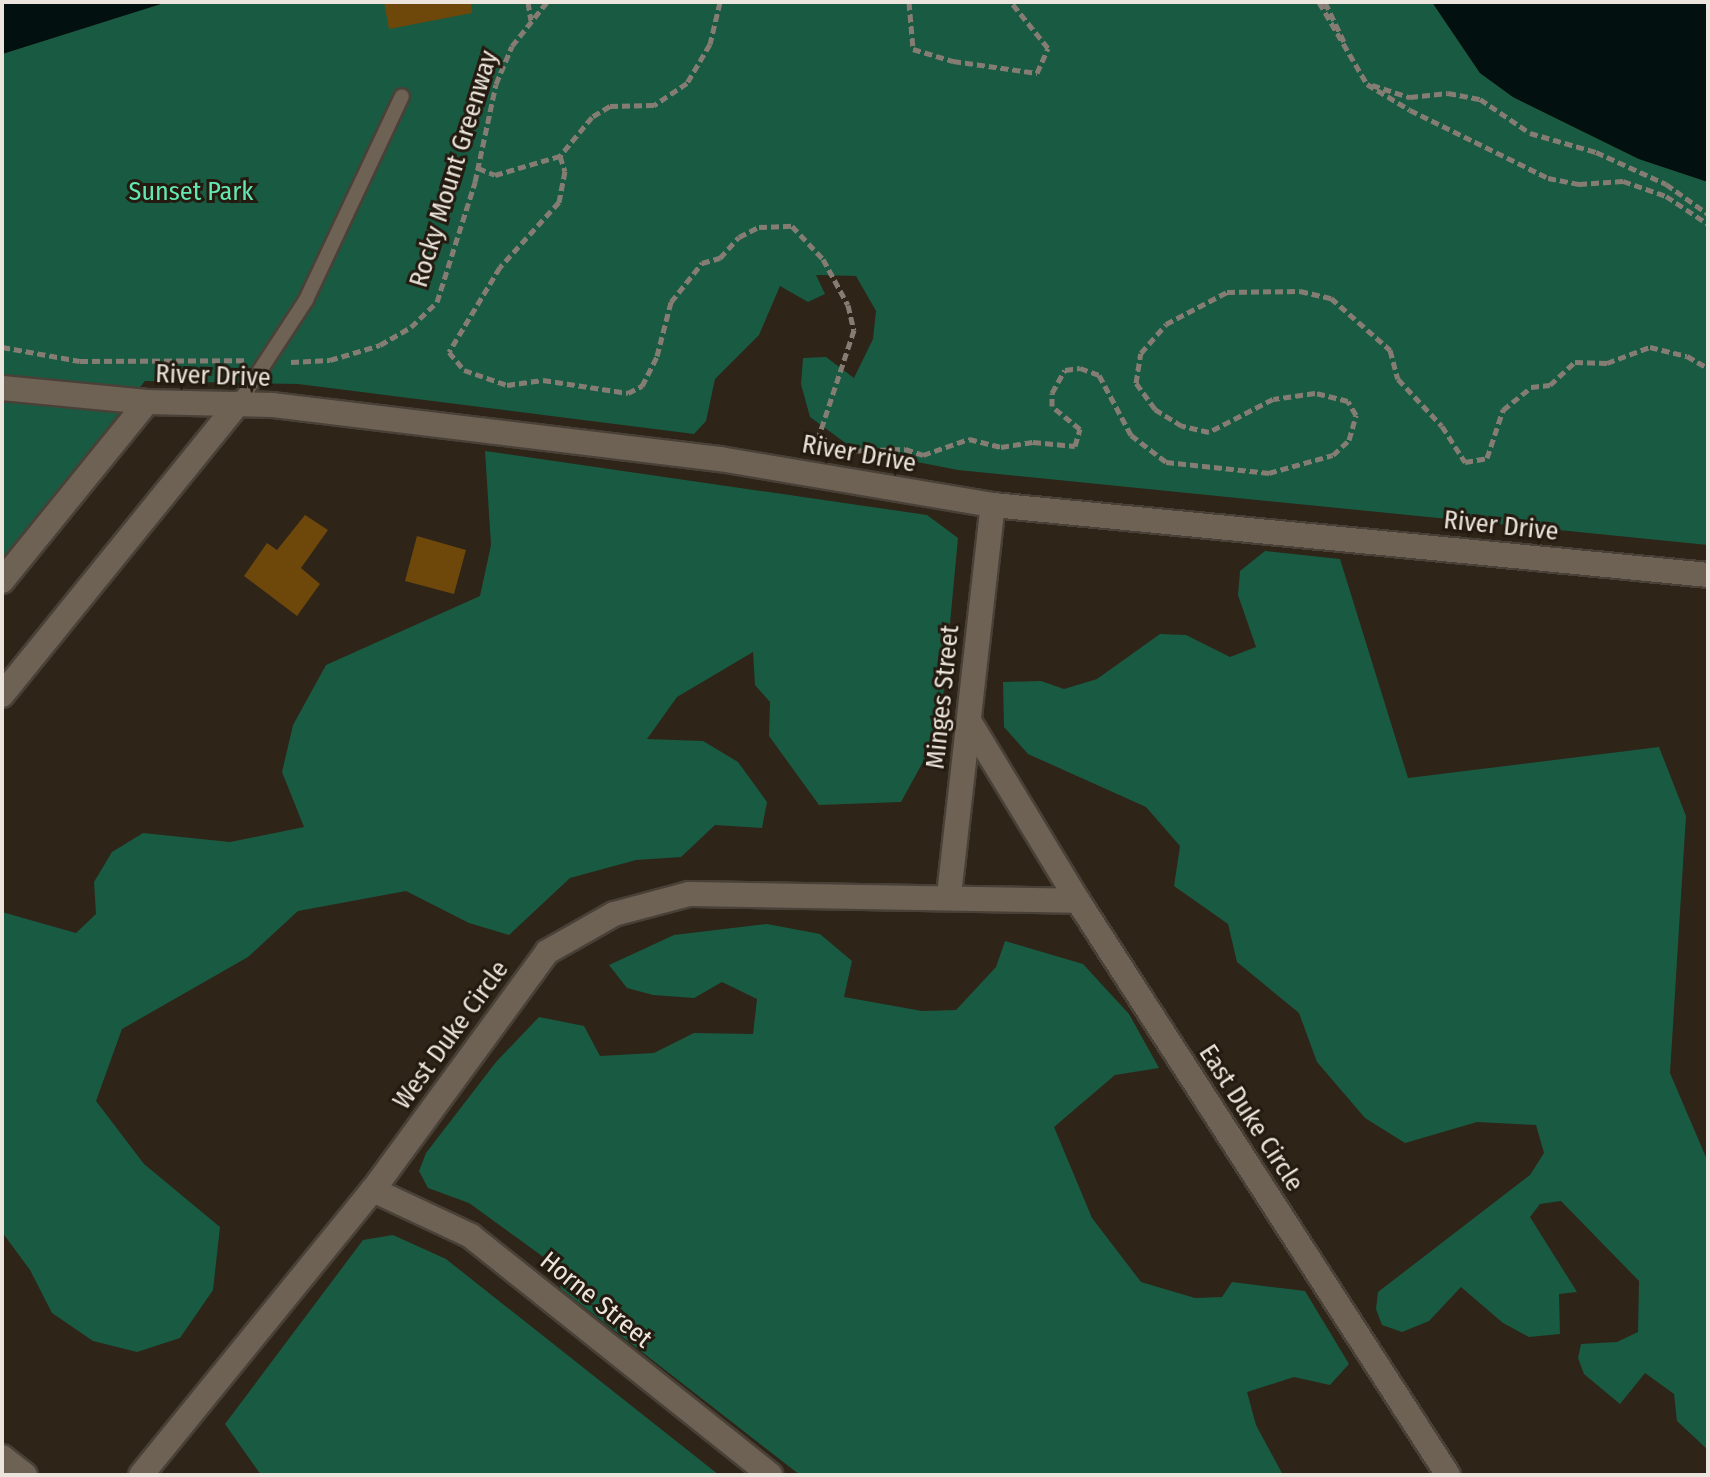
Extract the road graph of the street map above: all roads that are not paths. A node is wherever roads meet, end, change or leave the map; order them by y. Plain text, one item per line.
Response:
1 (402, 96) dead end
2 (2, 388) edge
3 (147, 402) junction
4 (238, 404) junction
5 (993, 505) junction
6 (1708, 575) edge
7 (2, 581) edge
8 (2, 695) edge
9 (969, 721) junction
10 (949, 895) junction
11 (1078, 901) junction
12 (373, 1190) junction
13 (2, 1457) edge
14 (25, 1475) edge
15 (141, 1475) edge
16 (770, 1475) edge
17 (1448, 1475) edge

1 - 4 lane
2 - 3 street, River Drive
3 - 4 street, River Drive
3 - 7 street
4 - 5 street, River Drive
4 - 8 street
5 - 6 street, River Drive
5 - 9 street, Minges Street
9 - 10 street, Minges Street
9 - 11 street, East Duke Circle
10 - 11 street
10 - 12 street, West Duke Circle
11 - 17 street, East Duke Circle
12 - 15 street, West Duke Circle
12 - 16 street, Horne Street
13 - 14 street

